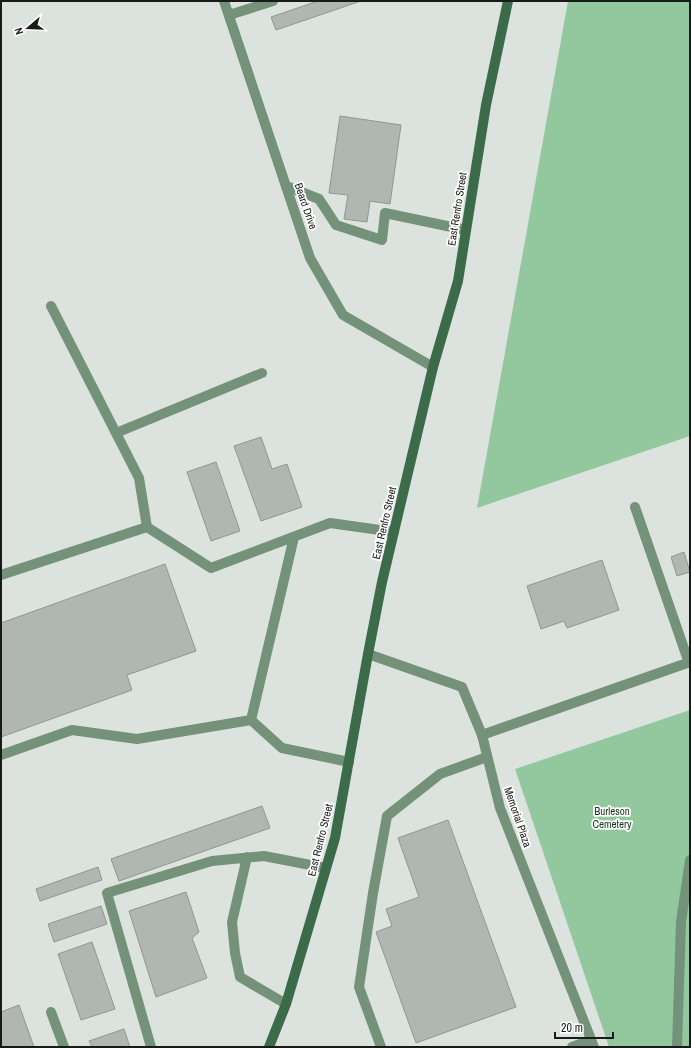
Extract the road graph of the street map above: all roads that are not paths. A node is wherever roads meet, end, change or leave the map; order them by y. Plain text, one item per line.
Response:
1 (224, 1) edge
2 (273, 1) edge
3 (508, 1) edge
4 (229, 15) junction
5 (286, 186) junction
6 (466, 230) junction
7 (51, 306) dead end
8 (433, 367) junction
9 (262, 373) dead end
10 (116, 433) junction
11 (635, 507) dead end
12 (147, 527) junction
13 (394, 532) junction
14 (294, 537) junction
15 (1, 575) edge
16 (368, 654) junction
17 (689, 662) edge
18 (251, 720) junction
19 (482, 735) junction
20 (1, 755) edge
21 (487, 757) junction
22 (349, 762) junction
23 (247, 857) junction
24 (690, 860) edge
25 (326, 868) junction
26 (286, 1004) junction
27 (51, 1012) dead end
28 (593, 1044) edge
29 (64, 1047) edge
30 (151, 1047) edge
31 (269, 1047) edge
32 (381, 1047) edge
33 (572, 1047) edge
34 (677, 1047) edge

1 - 4 street, Beard Drive
2 - 4 street
3 - 6 main road, East Renfro Street
4 - 5 street, Beard Drive
5 - 6 street
5 - 8 street, Beard Drive
6 - 8 main road, East Renfro Street
7 - 10 street
8 - 13 main road, East Renfro Street
9 - 10 street
10 - 12 street
11 - 17 street
12 - 14 street
12 - 15 street
13 - 14 street
13 - 16 main road, East Renfro Street
14 - 18 street
16 - 19 street, Memorial Plaza
16 - 22 main road, East Renfro Street
17 - 19 street
18 - 20 street
18 - 22 street
19 - 21 street, Memorial Plaza
21 - 28 street, Memorial Plaza
21 - 32 street
22 - 25 main road, East Renfro Street
23 - 25 street
23 - 26 street
23 - 30 street
24 - 34 street
25 - 26 main road, East Renfro Street
26 - 31 main road, East Renfro Street
27 - 29 street
28 - 33 street

